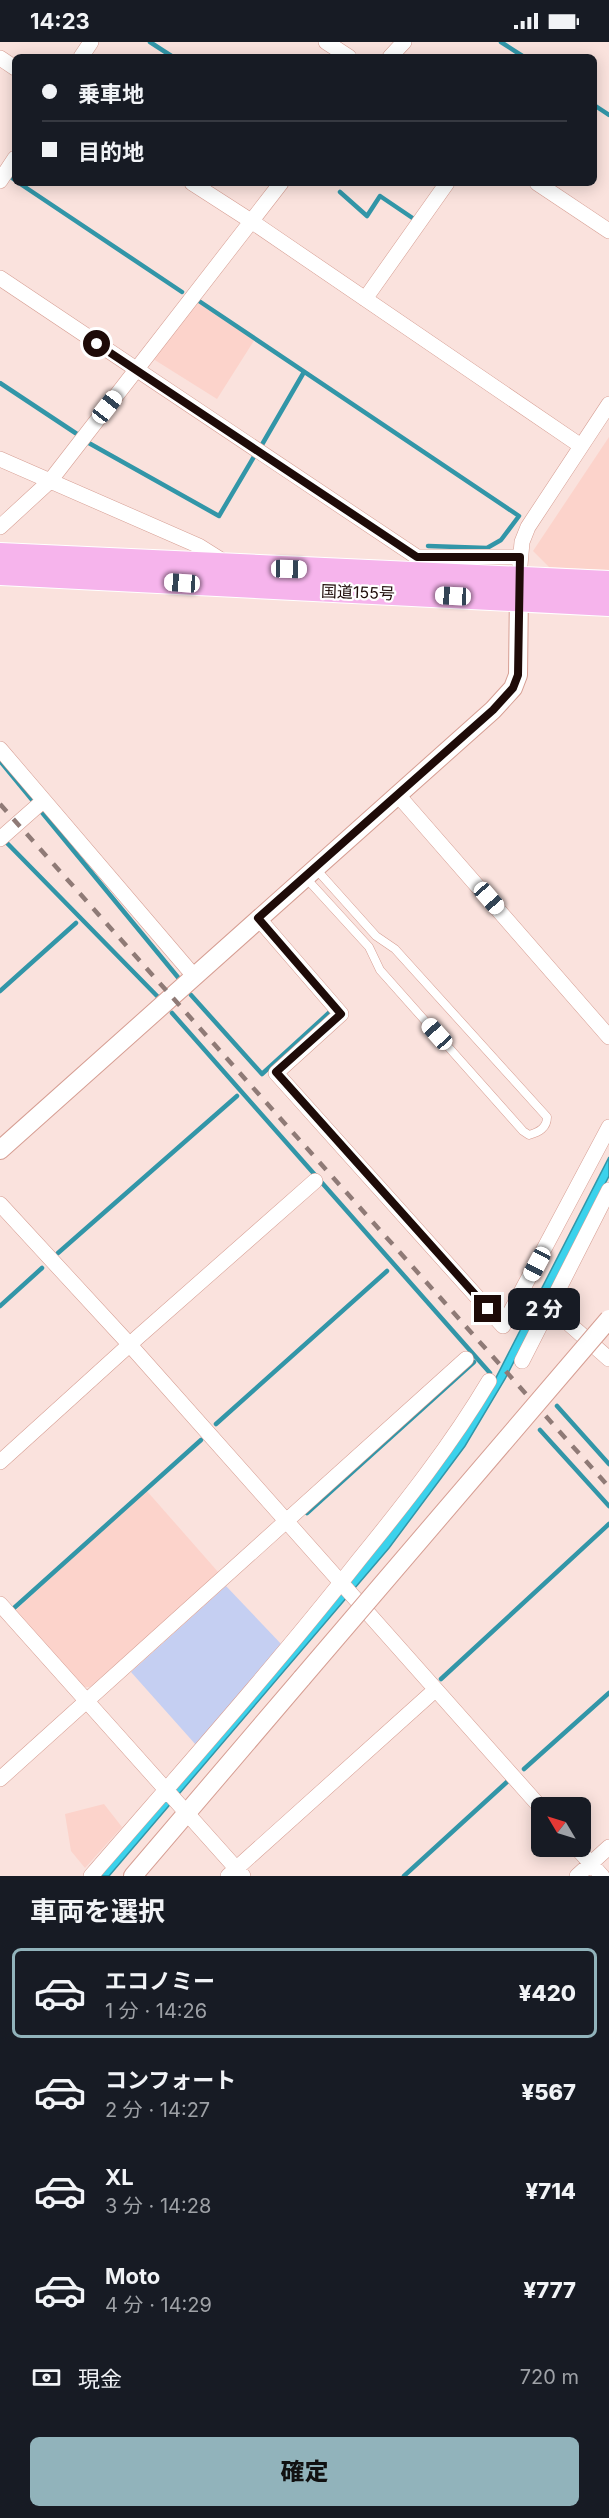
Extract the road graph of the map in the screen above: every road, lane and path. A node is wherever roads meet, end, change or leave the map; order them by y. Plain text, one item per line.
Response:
1 (326, 42) edge
2 (404, 42) edge
3 (344, 54) edge
4 (393, 54) edge
5 (12, 163) edge
6 (0, 181) edge
7 (197, 186) edge
8 (279, 186) edge
9 (445, 186) edge
10 (542, 186) edge
11 (251, 221) junction
12 (609, 231) edge
13 (0, 278) edge
14 (365, 299) junction
15 (135, 370) junction
16 (609, 404) edge
17 (581, 446) junction
18 (0, 459) edge
19 (50, 481) junction
20 (0, 528) edge
21 (0, 555) edge
22 (228, 565) junction
23 (0, 573) edge
24 (520, 579) junction
25 (609, 583) edge
26 (609, 604) edge
27 (0, 748) edge
28 (397, 794) junction
29 (43, 801) junction
30 (0, 839) edge
31 (310, 872) junction
32 (258, 918) junction
33 (194, 976) junction
34 (609, 1037) edge
35 (609, 1127) edge
36 (0, 1150) edge
37 (315, 1181) dead end
38 (609, 1190) edge
39 (0, 1204) edge
40 (550, 1306) junction
41 (609, 1320) edge
42 (130, 1345) junction
43 (466, 1359) dead end
44 (609, 1359) edge
45 (522, 1360) dead end
46 (489, 1381) dead end
47 (0, 1462) edge
48 (288, 1522) junction
49 (345, 1587) junction
50 (0, 1604) edge
51 (435, 1690) junction
52 (86, 1700) junction
53 (0, 1779) edge
54 (531, 1797) edge
55 (174, 1800) junction
56 (609, 1847) edge
57 (585, 1857) edge
58 (591, 1864) junction
59 (236, 1874) edge
60 (91, 1876) edge
61 (133, 1876) edge
62 (577, 1876) edge
63 (602, 1876) edge

1 - 3 street
2 - 4 street
5 - 6 street
7 - 11 street
8 - 11 street
9 - 14 street
10 - 12 street
11 - 14 street
11 - 15 street
13 - 15 street
14 - 17 street
15 - 19 street
15 - 24 street
16 - 17 street
17 - 24 street
18 - 19 street
19 - 20 street
19 - 22 street
21 - 22 highway, 国道155号
22 - 24 highway, 国道155号
23 - 24 highway, 国道155号
24 - 25 highway, 国道155号
24 - 26 highway, 国道155号
24 - 28 street
27 - 29 street
28 - 31 street
28 - 34 street
29 - 30 street
29 - 33 street
31 - 31 lane
31 - 32 street
32 - 33 street
32 - 35 street
33 - 36 street
37 - 42 street
38 - 40 street
39 - 42 street
40 - 44 street
40 - 45 street
41 - 55 street, bridge
42 - 47 street
42 - 48 street
43 - 48 street
46 - 49 street
48 - 49 street
48 - 52 street
49 - 51 street
49 - 55 street
50 - 52 street
51 - 54 street
51 - 59 street
52 - 53 street
52 - 55 street
55 - 59 street
55 - 60 street
55 - 61 street
56 - 58 street
57 - 58 street
58 - 62 street
58 - 63 street

